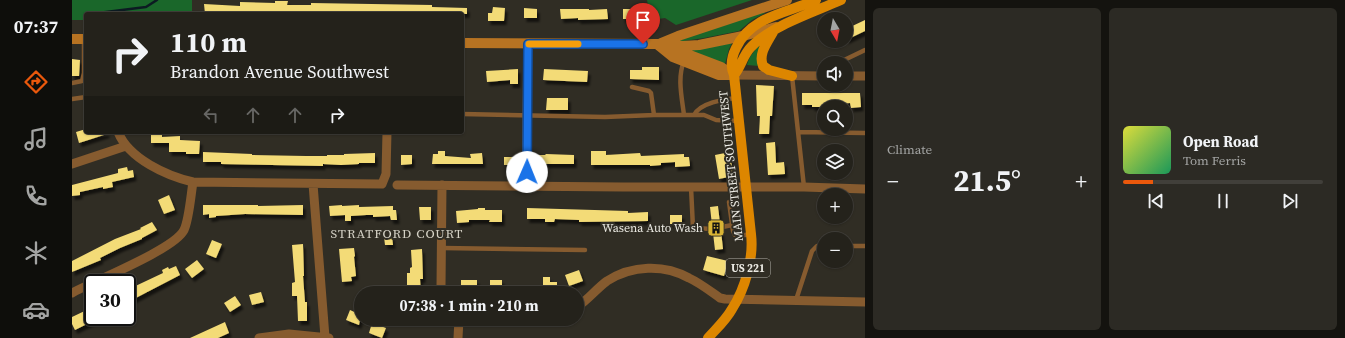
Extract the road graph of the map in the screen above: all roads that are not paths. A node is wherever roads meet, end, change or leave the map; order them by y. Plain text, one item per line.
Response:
1 (787, 0) edge
2 (816, 0) edge
3 (841, 0) edge
4 (785, 24) junction
5 (773, 31) junction
6 (743, 36) junction
7 (72, 39) edge
8 (84, 39) edge
9 (464, 44) edge
10 (528, 44) junction
11 (657, 44) junction
12 (865, 50) edge
13 (853, 56) edge
14 (684, 61) junction
15 (84, 73) edge
16 (817, 74) edge
17 (734, 76) junction
18 (792, 76) junction
19 (853, 76) edge
20 (865, 76) edge
21 (72, 83) edge
22 (632, 88) dead end
23 (84, 97) edge
24 (736, 98) junction
25 (72, 99) edge
26 (464, 114) edge
27 (654, 115) junction
28 (684, 115) junction
29 (694, 115) junction
30 (528, 116) junction
31 (738, 121) junction
32 (798, 132) junction
33 (865, 133) edge
34 (119, 134) edge
35 (387, 134) edge
36 (126, 146) junction
37 (72, 164) edge
38 (193, 182) junction
39 (313, 184) junction
40 (398, 185) dead end
41 (442, 185) junction
42 (526, 186) junction
43 (691, 187) junction
44 (746, 187) junction
45 (804, 187) junction
46 (865, 189) edge
47 (729, 202) dead end
48 (732, 225) junction
49 (752, 234) junction
50 (817, 246) edge
51 (853, 246) edge
52 (865, 246) edge
53 (442, 248) junction
54 (585, 250) dead end
55 (441, 286) edge
56 (72, 293) edge
57 (737, 299) junction
58 (796, 300) junction
59 (865, 302) edge
60 (584, 303) edge
61 (459, 326) edge
62 (259, 338) edge
63 (327, 338) edge
64 (458, 338) edge
65 (708, 338) edge

1 - 11 main road
2 - 6 main road, US 221
3 - 4 main road
4 - 5 main road
4 - 6 main road
5 - 17 main road
5 - 18 main road
6 - 11 main road
6 - 17 main road, US 221
7 - 8 main road
9 - 10 main road
10 - 11 main road
10 - 30 street
11 - 14 main road
11 - 17 main road
12 - 13 lane
14 - 17 main road
14 - 28 lane
15 - 21 lane
16 - 18 street
17 - 18 street
17 - 24 main road, MAIN STREET SOUTHWEST / US 221
18 - 32 lane
19 - 20 street
22 - 27 lane
23 - 25 lane
24 - 29 lane
24 - 31 main road, MAIN STREET SOUTHWEST / US 221
26 - 30 lane
27 - 28 lane
27 - 30 lane
28 - 29 lane
29 - 31 lane
30 - 42 street
31 - 44 main road, MAIN STREET SOUTHWEST / US 221
32 - 33 lane
32 - 45 lane
34 - 36 street
35 - 39 street
36 - 37 street
36 - 38 street
38 - 39 street
38 - 56 street
39 - 63 street
40 - 41 street
41 - 42 street
41 - 53 street
42 - 43 street
43 - 44 street
43 - 48 lane
44 - 45 street
44 - 49 main road, MAIN STREET SOUTHWEST / US 221
45 - 46 street
47 - 48 lane
48 - 49 lane
49 - 57 main road, MAIN STREET SOUTHWEST / US 221
50 - 58 lane
51 - 52 lane
53 - 54 lane
53 - 55 street
57 - 58 street
57 - 60 street
57 - 65 main road, MAIN STREET SOUTHWEST / US 221
58 - 59 street
61 - 64 street
62 - 63 street

